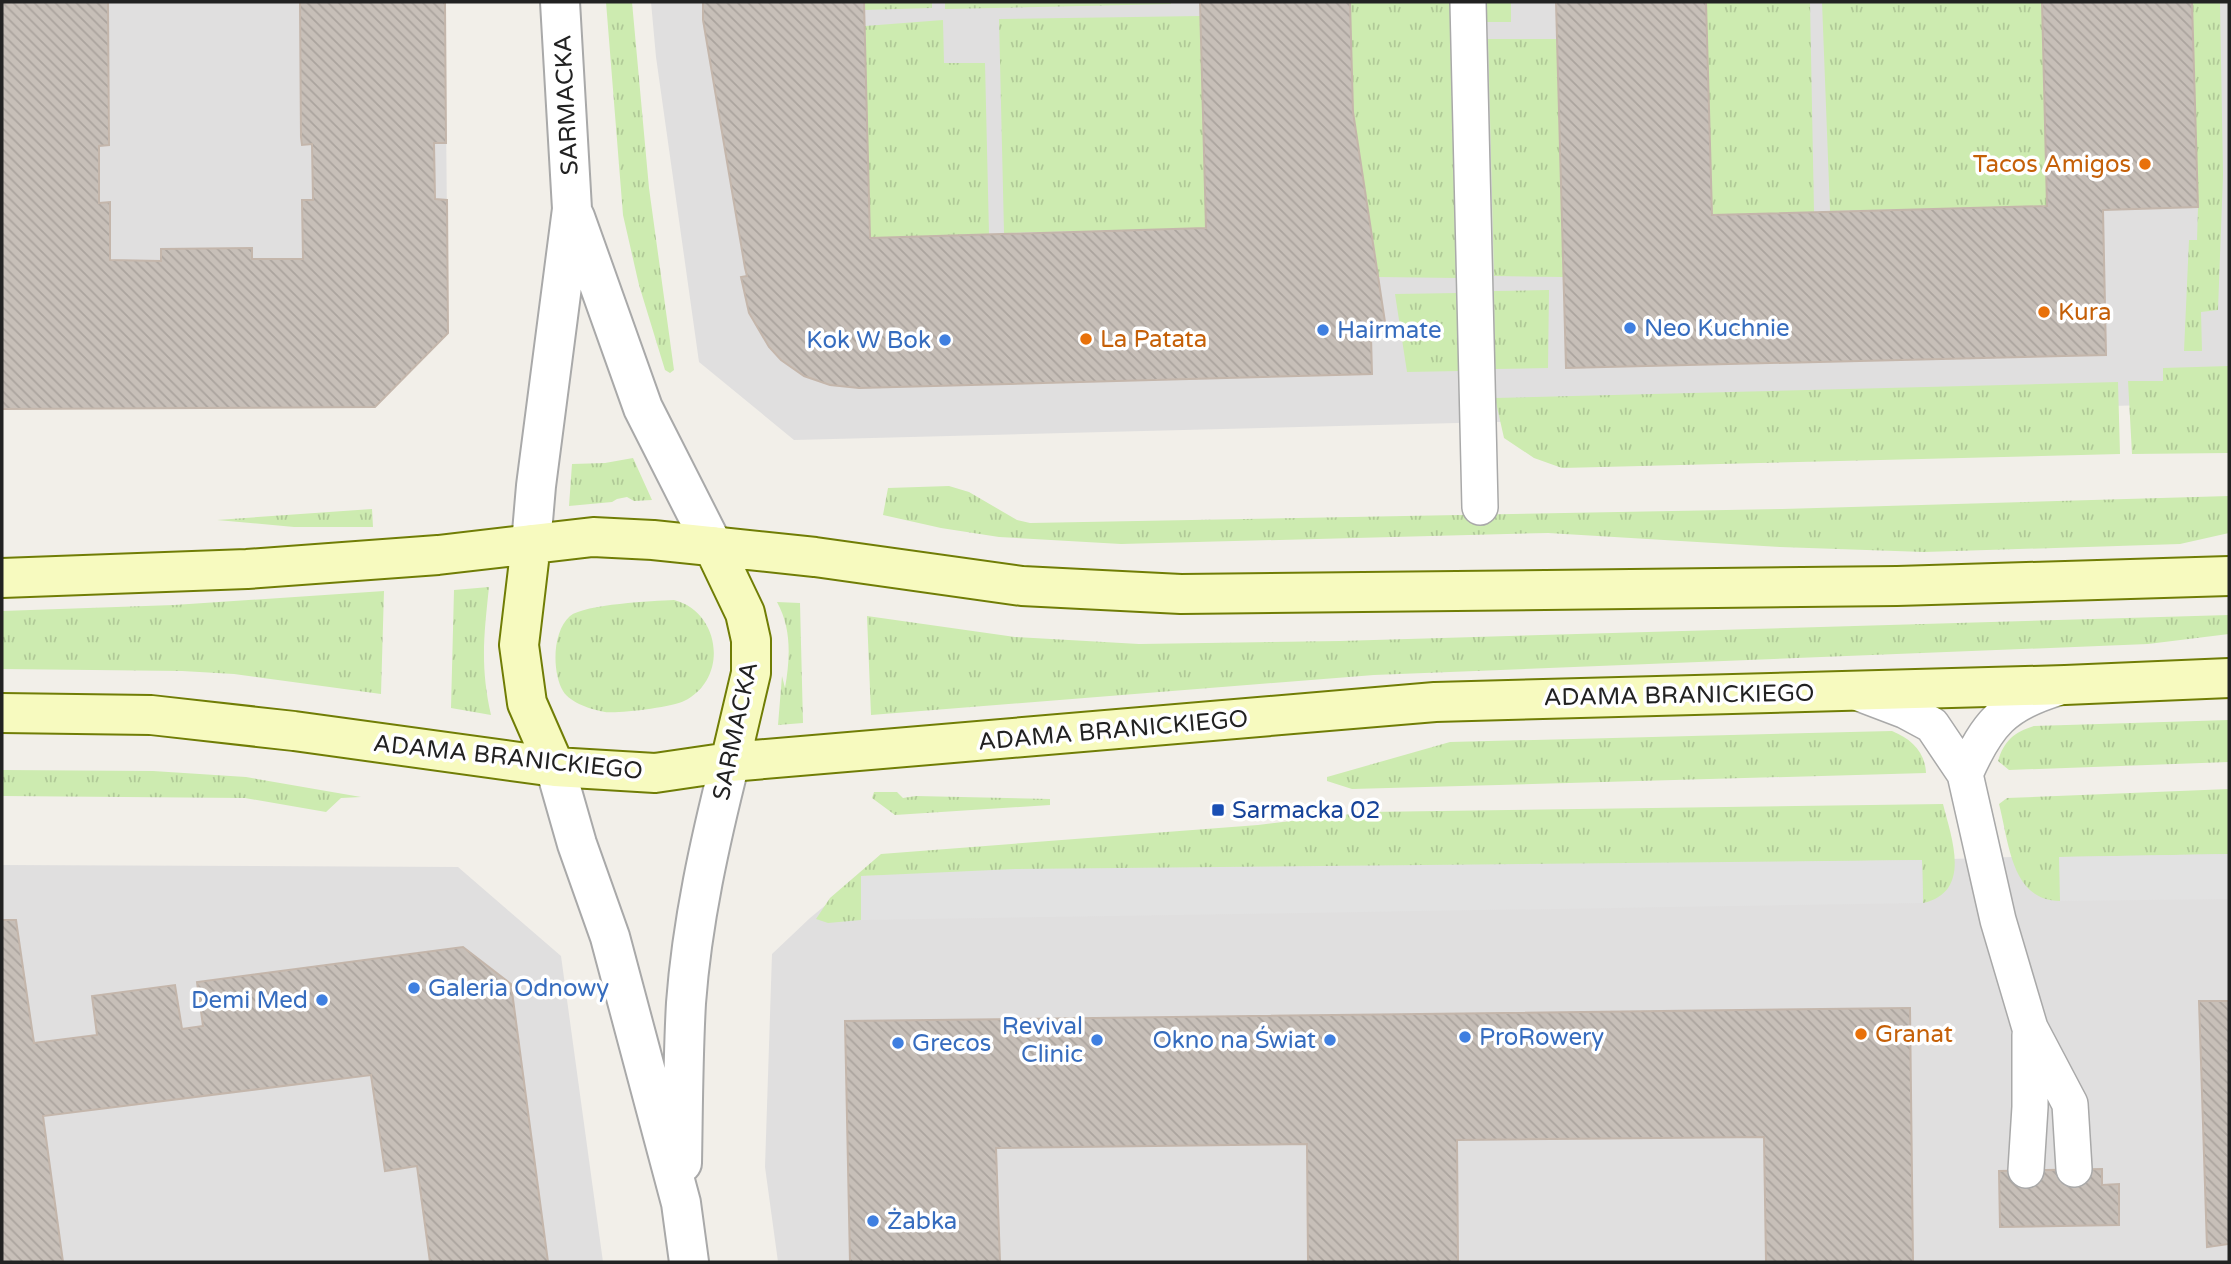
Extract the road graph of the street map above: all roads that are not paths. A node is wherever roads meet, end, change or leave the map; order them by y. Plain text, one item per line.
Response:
1 (560, 2) edge
2 (1468, 2) edge
3 (572, 209) junction
4 (1480, 507) dead end
5 (531, 544) junction
6 (713, 547) junction
7 (2229, 576) edge
8 (2, 579) edge
9 (2229, 678) edge
10 (2065, 685) junction
11 (1853, 691) junction
12 (2, 713) edge
13 (730, 762) junction
14 (555, 767) junction
15 (1965, 774) junction
16 (2030, 1028) junction
17 (2074, 1169) dead end
18 (2026, 1170) dead end
19 (681, 1203) junction
20 (689, 1262) edge

1 - 3 street, SARMACKA
2 - 4 lane
3 - 5 street, SARMACKA
3 - 6 street, SARMACKA
5 - 6 main road
5 - 8 main road
5 - 14 main road, SARMACKA
6 - 7 main road
6 - 13 main road, SARMACKA
9 - 10 main road, ADAMA BRANICKIEGO
10 - 11 main road, ADAMA BRANICKIEGO
10 - 15 lane
11 - 13 main road, ADAMA BRANICKIEGO
11 - 15 lane
12 - 14 main road, ADAMA BRANICKIEGO
13 - 14 main road, ADAMA BRANICKIEGO
13 - 19 street, SARMACKA
14 - 19 street, SARMACKA
15 - 16 lane
16 - 17 lane
16 - 18 lane
19 - 20 street, SARMACKA

